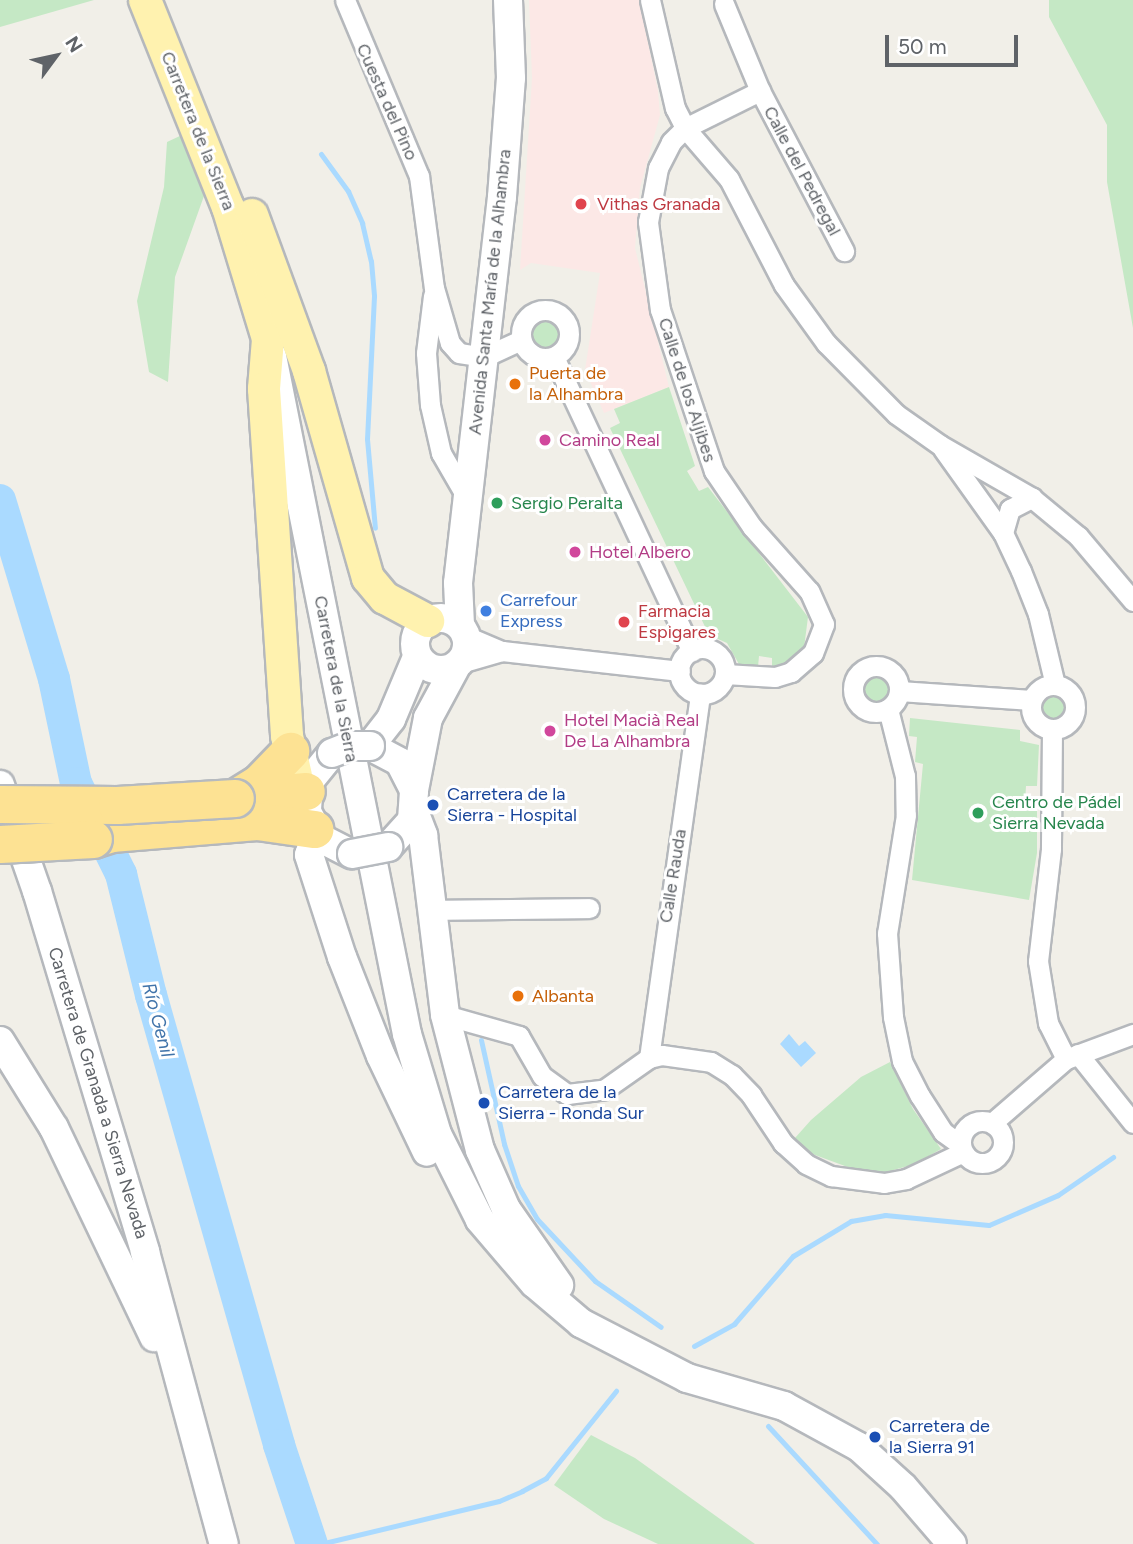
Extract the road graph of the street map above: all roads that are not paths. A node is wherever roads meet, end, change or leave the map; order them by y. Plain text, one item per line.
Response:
1 (345, 0) edge
2 (509, 0) edge
3 (650, 0) edge
4 (724, 4) dead end
5 (149, 10) edge
6 (760, 91) junction
7 (685, 128) junction
8 (844, 251) dead end
9 (434, 288) junction
10 (268, 339) junction
11 (521, 340) junction
12 (484, 357) junction
13 (554, 357) junction
14 (940, 445) junction
15 (467, 498) junction
16 (1032, 498) junction
17 (1003, 533) junction
18 (1133, 601) edge
19 (447, 625) junction
20 (502, 651) junction
21 (692, 651) junction
22 (417, 657) junction
23 (457, 665) junction
24 (680, 671) junction
25 (725, 674) junction
26 (1055, 685) junction
27 (899, 691) junction
28 (701, 694) junction
29 (1032, 701) junction
30 (888, 709) junction
31 (1052, 729) junction
32 (370, 746) junction
33 (290, 751) junction
34 (0, 785) edge
35 (307, 789) junction
36 (414, 800) junction
37 (0, 804) edge
38 (237, 817) junction
39 (313, 839) junction
40 (0, 844) edge
41 (589, 908) dead end
42 (432, 911) junction
43 (445, 1015) junction
44 (1133, 1034) edge
45 (0, 1041) edge
46 (1072, 1056) junction
47 (649, 1058) junction
48 (992, 1123) junction
49 (1133, 1123) edge
50 (962, 1149) junction
51 (468, 1199) junction
52 (581, 1323) junction
53 (184, 1404) junction
54 (224, 1544) edge
55 (952, 1544) edge

1 - 9 street, Cuesta del Pino
2 - 12 street, Avenida Santa María de la Alhambra
3 - 7 street
4 - 6 street, Calle del Pedregal
5 - 10 main road, Carretera de la Sierra
5 - 19 main road
6 - 7 street, Calle del Pedregal
6 - 8 street, Calle del Pedregal
7 - 14 street
7 - 25 street, Calle de los Aljibes
9 - 12 street, Cuesta del Pino
9 - 15 street, Cuesta del Pino
10 - 33 main road
10 - 51 street, Carretera de la Sierra
11 - 12 street
11 - 13 street
11 - 13 street
12 - 15 street, Avenida Santa María de la Alhambra
13 - 21 street
14 - 16 street
14 - 17 street
15 - 19 street, Avenida Santa María de la Alhambra
16 - 17 street
16 - 18 street
17 - 26 street
19 - 20 street
19 - 22 street
19 - 23 street
20 - 23 street
20 - 24 street
21 - 24 street
21 - 25 street
22 - 23 street
22 - 32 street
23 - 36 street
24 - 28 street
25 - 28 street
26 - 29 street
26 - 31 street
27 - 29 street
27 - 30 street
27 - 30 street
28 - 47 street, Calle Rauda
29 - 31 street
30 - 50 street
31 - 46 street
32 - 35 street, bridge
32 - 36 street
33 - 35 main road
33 - 38 highway
34 - 53 street, Carretera de Granada a Sierra Nevada
35 - 38 highway
35 - 39 street
36 - 39 street, bridge
36 - 42 street
37 - 38 highway, bridge
38 - 39 highway
38 - 40 highway, bridge
39 - 51 street
41 - 42 street
42 - 43 street
43 - 47 street
43 - 52 street
44 - 46 street
45 - 53 street, Carretera de Granada a Sierra Nevada
46 - 48 street
46 - 49 street
47 - 50 street
48 - 50 street
48 - 50 street
51 - 52 street, Carretera de la Sierra
52 - 55 street, Carretera de la Sierra
53 - 54 street, Carretera de Granada a Sierra Nevada

